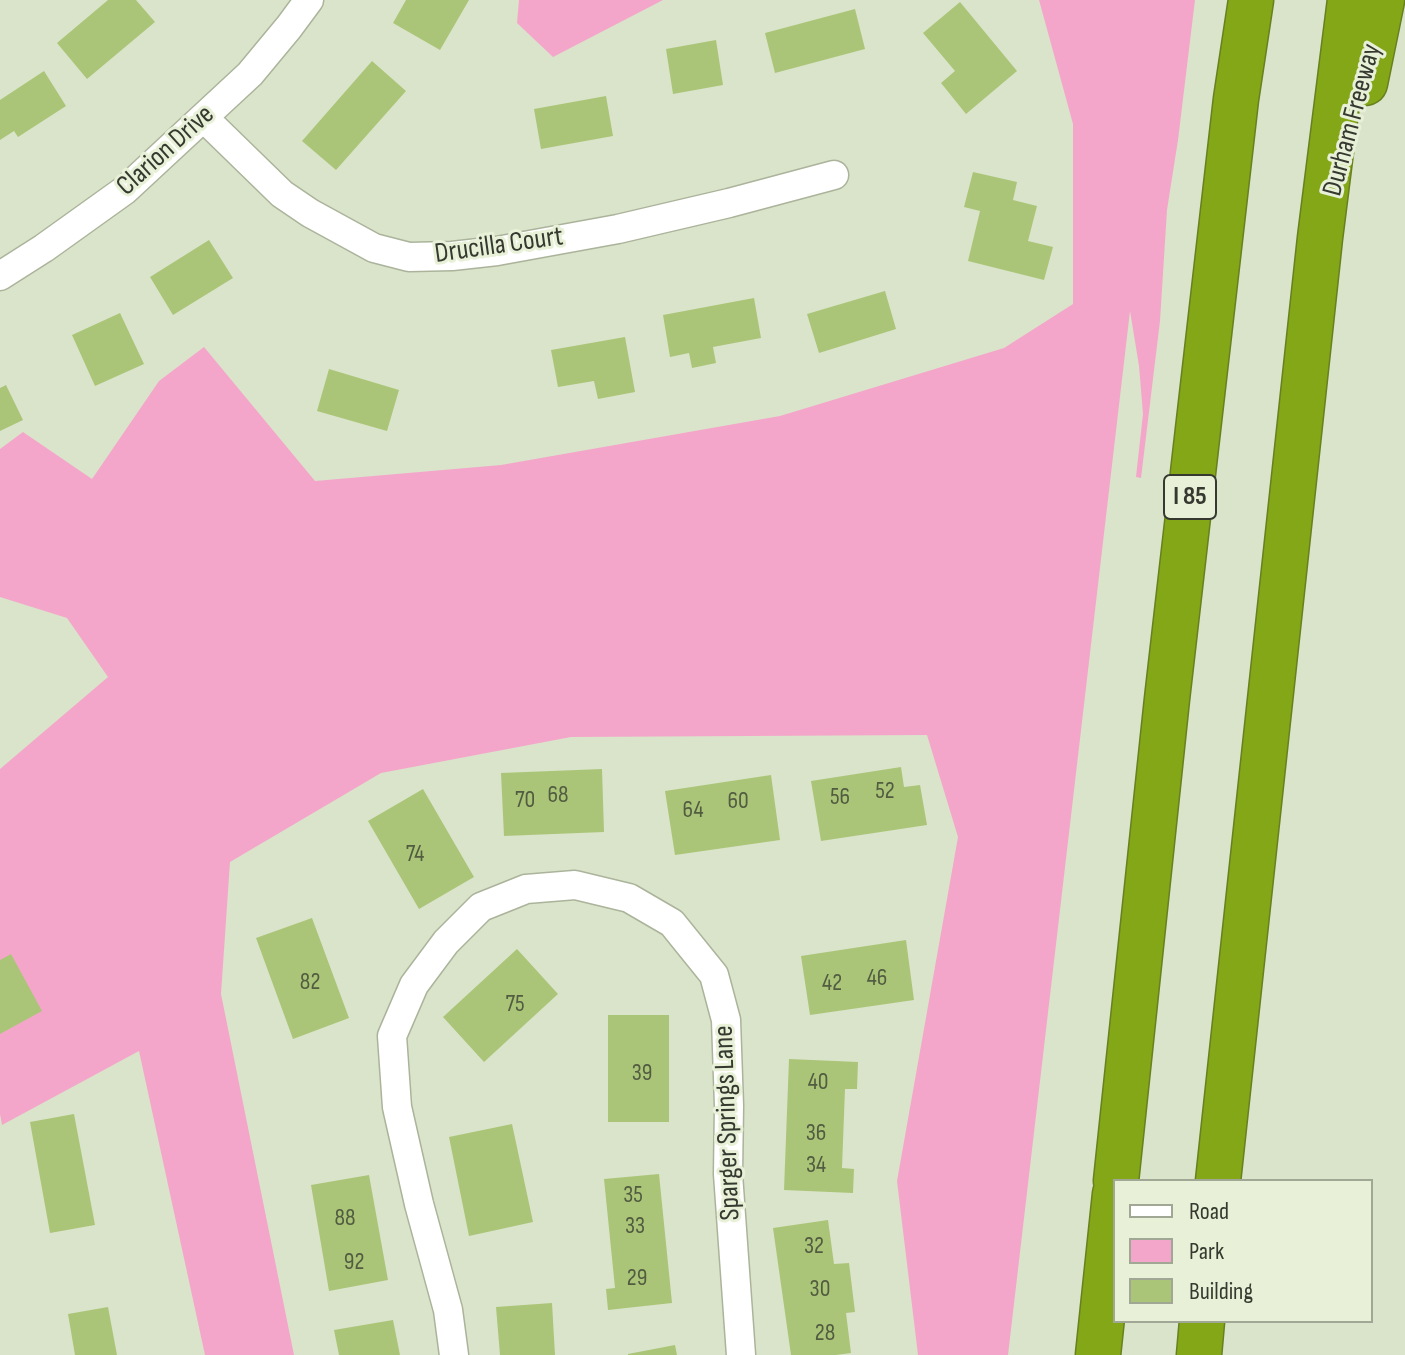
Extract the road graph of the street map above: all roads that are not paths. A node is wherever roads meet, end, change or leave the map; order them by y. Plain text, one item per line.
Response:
1 (309, 0) edge
2 (1251, 0) edge
3 (1350, 0) edge
4 (1382, 0) edge
5 (204, 118) junction
6 (834, 175) dead end
7 (1320, 238) junction
8 (0, 276) edge
9 (1116, 1179) edge
10 (1218, 1179) edge
11 (1113, 1213) edge
12 (1202, 1323) edge
13 (454, 1355) edge
14 (741, 1355) edge
15 (1098, 1355) edge
16 (1199, 1355) edge

1 - 5 street, Clarion Drive
2 - 9 highway, I 85
3 - 7 highway
4 - 7 highway, Durham Freeway
5 - 6 street, Drucilla Court
5 - 8 street, Clarion Drive
7 - 10 highway
11 - 15 highway
12 - 16 highway
13 - 14 street, Sparger Springs Lane

